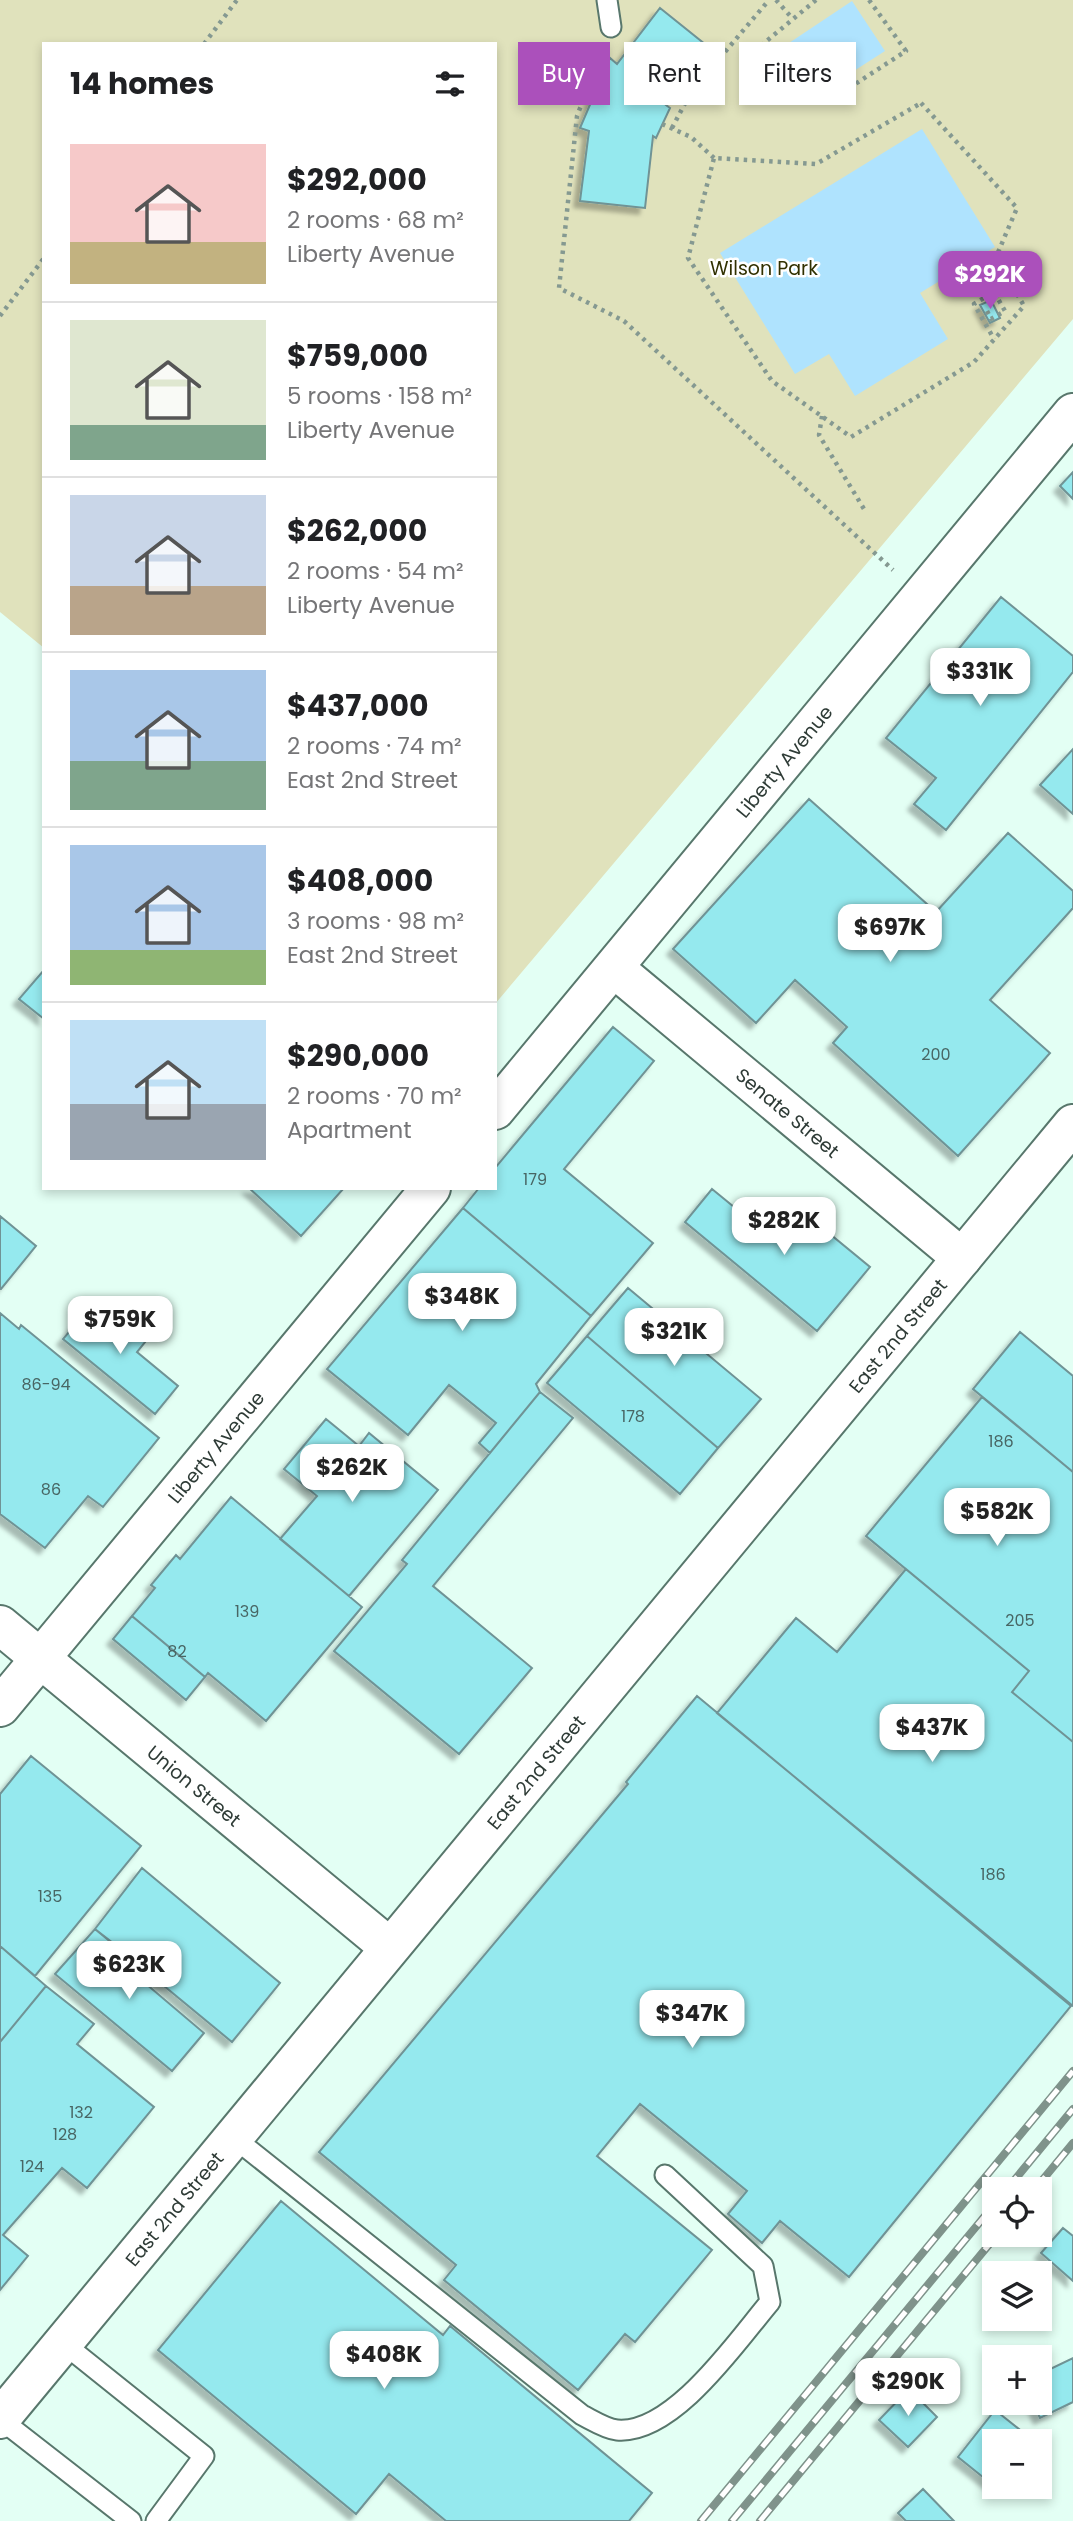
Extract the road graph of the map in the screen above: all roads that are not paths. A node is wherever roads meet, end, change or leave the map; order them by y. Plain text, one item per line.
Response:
1 (607, 0) edge
2 (611, 27) road end
3 (1073, 413) edge
4 (614, 968) junction
5 (497, 1108) edge
6 (1073, 1124) edge
7 (429, 1190) edge
8 (962, 1258) junction
9 (0, 1625) edge
10 (41, 1658) junction
11 (0, 1707) edge
12 (389, 1947) junction
13 (233, 2137) junction
14 (665, 2175) dead end
15 (63, 2343) junction
16 (0, 2419) edge
17 (131, 2521) edge
18 (156, 2521) edge

1 - 2 lane
3 - 4 street, Liberty Avenue
4 - 5 street, Liberty Avenue
4 - 8 street, Senate Street
6 - 8 street, East 2nd Street
7 - 10 street, Liberty Avenue
8 - 12 street, East 2nd Street
9 - 10 street, Union Street
10 - 11 street, Liberty Avenue
10 - 12 street, Union Street
12 - 13 street, East 2nd Street
13 - 14 lane
13 - 15 street, East 2nd Street
15 - 16 street, East 2nd Street
15 - 18 lane
16 - 17 lane

